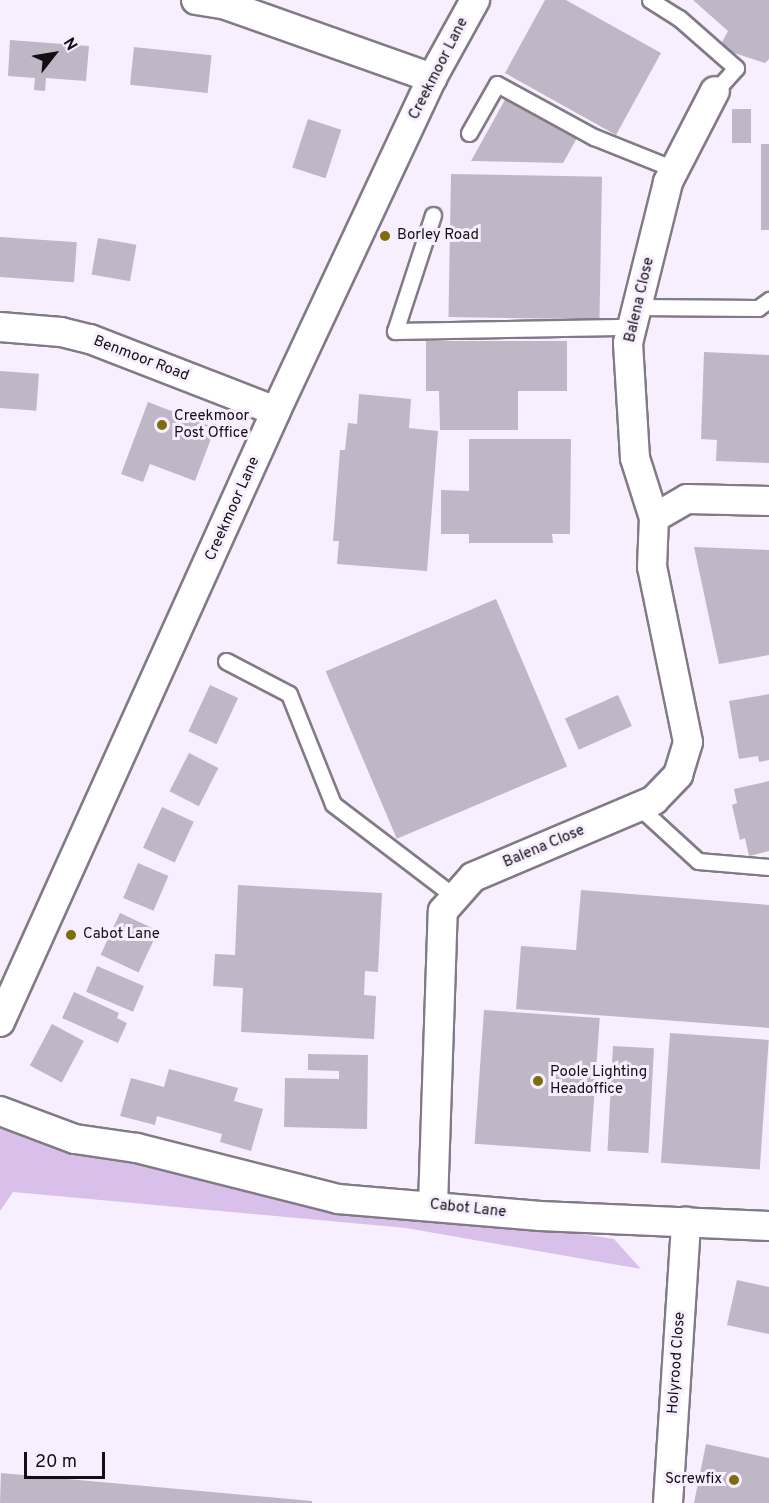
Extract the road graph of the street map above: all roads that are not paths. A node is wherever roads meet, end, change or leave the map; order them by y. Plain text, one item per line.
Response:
1 (196, 0) edge
2 (475, 0) edge
3 (650, 0) edge
4 (226, 2) edge
5 (432, 78) junction
6 (715, 92) joint
7 (469, 133) dead end
8 (674, 170) junction
9 (433, 215) dead end
10 (769, 300) edge
11 (634, 317) junction
12 (0, 327) edge
13 (276, 411) junction
14 (769, 501) edge
15 (654, 518) junction
16 (226, 661) dead end
17 (639, 807) junction
18 (769, 867) edge
19 (455, 897) junction
20 (0, 1022) edge
21 (0, 1101) edge
22 (0, 1111) edge
23 (137, 1148) junction
24 (433, 1205) junction
25 (686, 1222) junction
26 (769, 1226) edge
27 (668, 1503) edge

1 - 4 street
2 - 5 street, Creekmoor Lane
3 - 6 lane
4 - 5 street
5 - 13 street, Creekmoor Lane
6 - 8 street, Balena Close
7 - 8 lane
8 - 11 street, Balena Close
9 - 11 lane
10 - 11 lane
11 - 15 street, Balena Close
12 - 13 street, Benmoor Road
13 - 20 street, Creekmoor Lane
14 - 15 street
15 - 17 street, Balena Close
16 - 19 lane
17 - 18 lane
17 - 19 street, Balena Close
19 - 24 street, Balena Close
21 - 23 street, Cabot Lane
22 - 23 street, Cabot Lane
23 - 24 street, Cabot Lane
24 - 25 street, Cabot Lane
25 - 26 street, Cabot Lane
25 - 27 street, Holyrood Close

